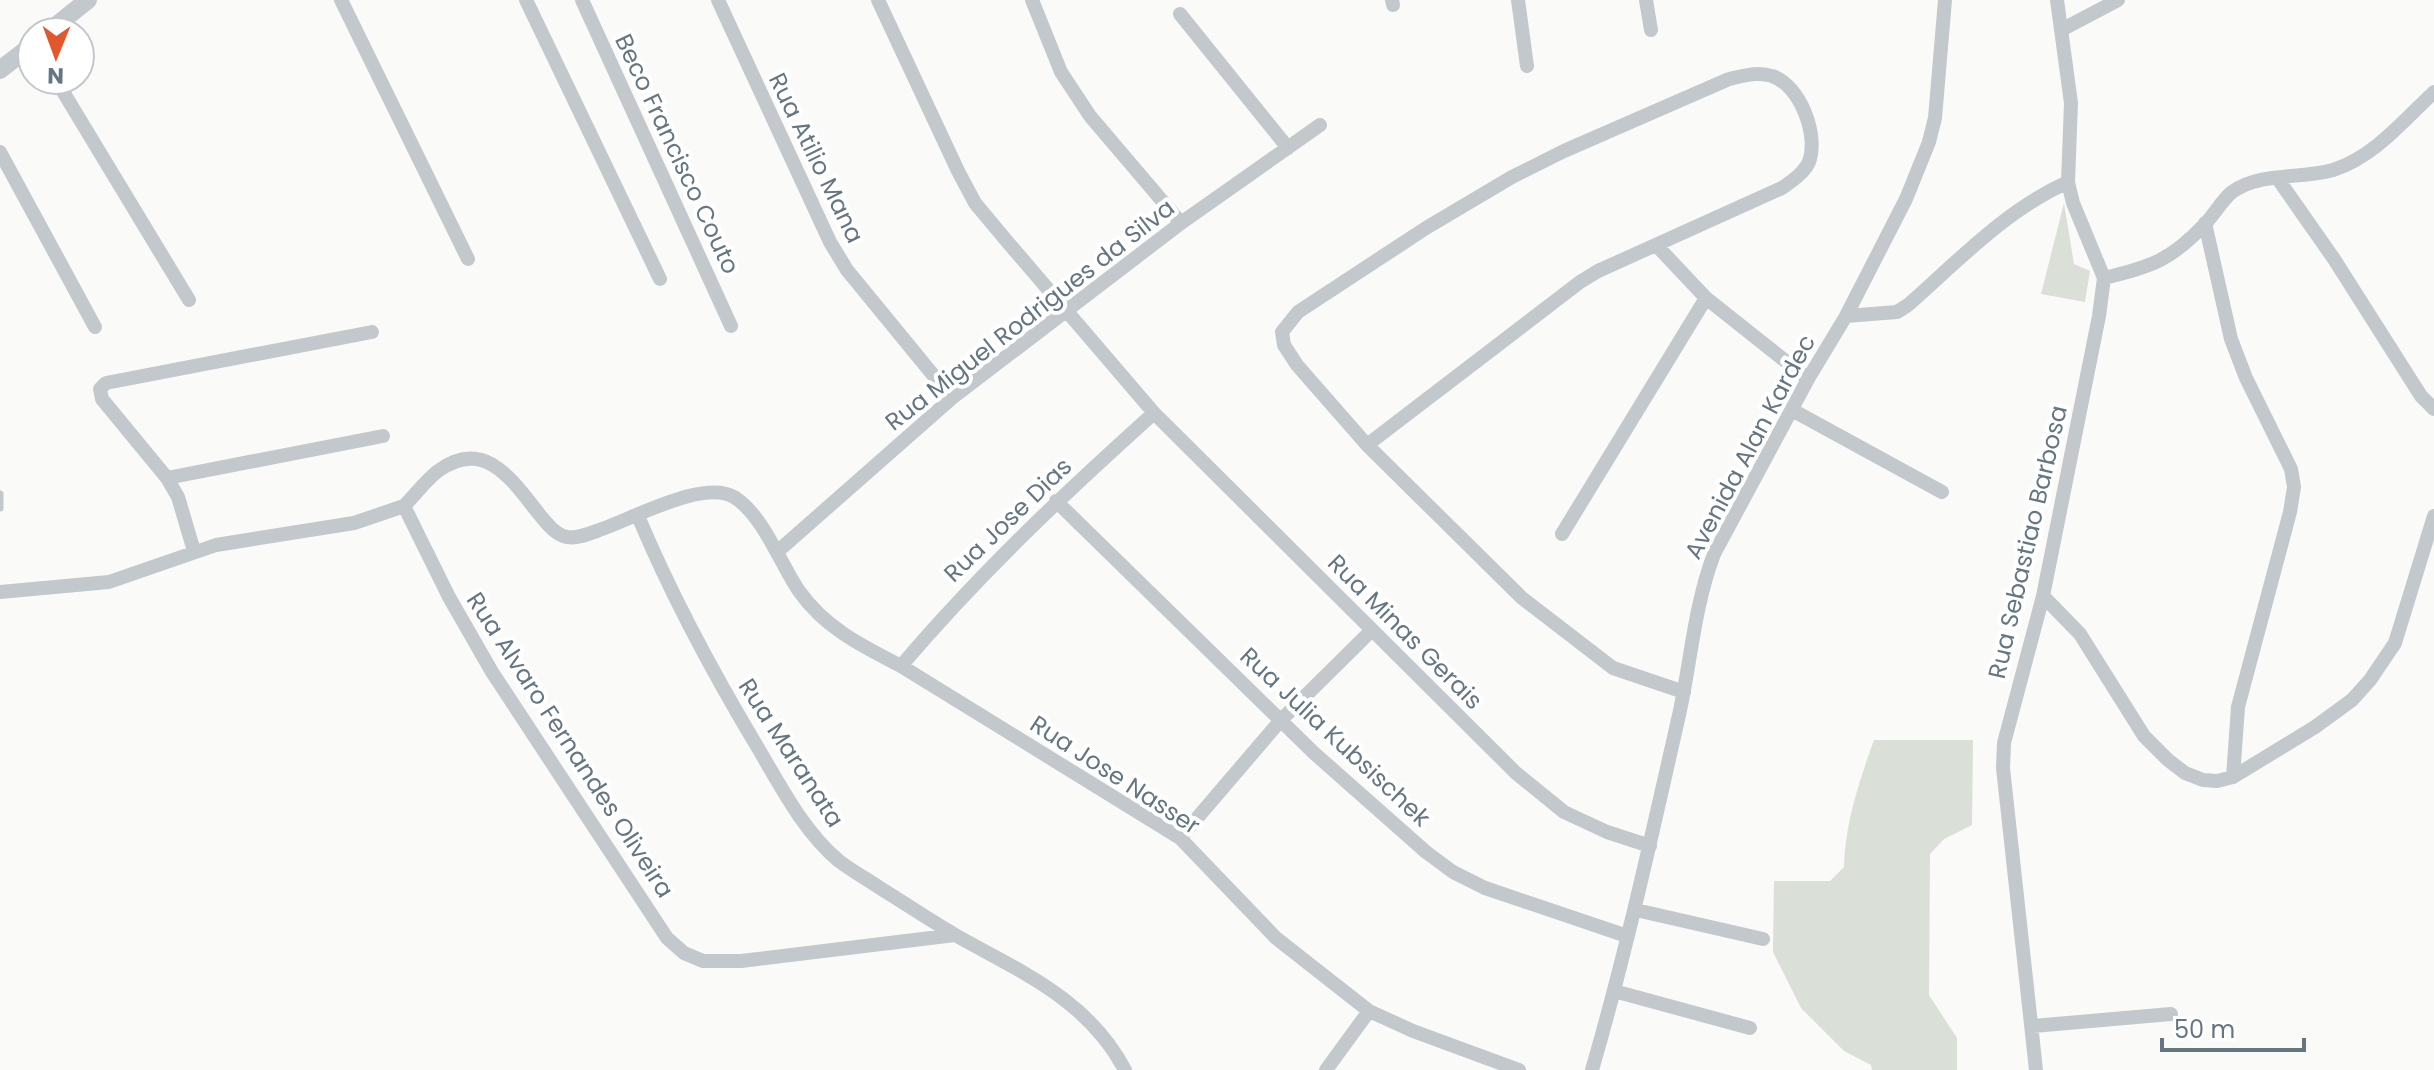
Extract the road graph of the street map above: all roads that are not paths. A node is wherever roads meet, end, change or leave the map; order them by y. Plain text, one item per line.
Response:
1 (88, 0) edge
2 (341, 0) edge
3 (526, 0) edge
4 (582, 0) edge
5 (718, 0) edge
6 (878, 0) edge
7 (1032, 0) edge
8 (1518, 0) edge
9 (1646, 0) edge
10 (1945, 0) edge
11 (2057, 0) edge
12 (2118, 0) edge
13 (1180, 14) dead end
14 (68, 16) edge
15 (1651, 30) dead end
16 (2061, 30) junction
17 (16, 58) edge
18 (1527, 66) dead end
19 (0, 70) edge
20 (2434, 92) edge
21 (66, 96) edge
22 (1320, 125) dead end
23 (1288, 148) junction
24 (0, 152) edge
25 (2278, 179) junction
26 (2068, 182) junction
27 (1181, 223) junction
28 (2205, 223) junction
29 (1657, 246) junction
30 (468, 259) dead end
31 (2104, 278) junction
32 (660, 279) dead end
33 (1706, 298) junction
34 (189, 300) dead end
35 (1067, 313) junction
36 (1846, 316) junction
37 (731, 326) dead end
38 (95, 327) dead end
39 (372, 332) dead end
40 (1808, 379) junction
41 (952, 398) junction
42 (2434, 409) edge
43 (1792, 410) junction
44 (1154, 413) junction
45 (383, 436) dead end
46 (1367, 445) junction
47 (167, 478) junction
48 (1942, 492) dead end
49 (0, 494) edge
50 (1056, 501) junction
51 (404, 506) junction
52 (0, 508) edge
53 (638, 516) junction
54 (2434, 516) edge
55 (1562, 534) dead end
56 (194, 551) junction
57 (777, 552) junction
58 (0, 592) edge
59 (2043, 596) junction
60 (1371, 631) junction
61 (901, 666) junction
62 (1684, 692) junction
63 (1281, 720) junction
64 (2233, 777) junction
65 (1180, 838) junction
66 (1650, 846) junction
67 (1636, 910) junction
68 (955, 935) junction
69 (1627, 936) junction
70 (1763, 939) dead end
71 (1614, 991) junction
72 (1369, 1011) junction
73 (2171, 1014) dead end
74 (2033, 1026) junction
75 (1750, 1028) dead end
76 (1125, 1070) edge
77 (1326, 1070) edge
78 (1519, 1070) edge
79 (1592, 1070) edge
80 (2036, 1070) edge

1 - 14 street
2 - 30 street
3 - 32 street
4 - 37 street, Beco Francisco Couto
5 - 41 street, Rua Atilio Mana
6 - 35 street, Rua Minas Gerais
7 - 27 street
8 - 18 street
9 - 15 street
10 - 36 street, Avenida Alan Kardec
11 - 16 street
12 - 16 street
13 - 23 street
16 - 26 street
17 - 19 street
20 - 25 street
21 - 34 street
22 - 23 street, Rua Miguel Rodrigues da Silva
23 - 27 street, Rua Miguel Rodrigues da Silva
24 - 38 street
25 - 28 street
25 - 42 street
26 - 31 street
26 - 36 street
27 - 35 street, Rua Miguel Rodrigues da Silva
28 - 31 street
28 - 64 street
29 - 33 street
29 - 46 street
29 - 46 street
31 - 59 street, Rua Sebastiao Barbosa
33 - 40 street
33 - 55 street
35 - 41 street, Rua Miguel Rodrigues da Silva
35 - 44 street, Rua Minas Gerais
36 - 40 street, Avenida Alan Kardec
39 - 47 street
40 - 43 street, Avenida Alan Kardec
41 - 57 street, Rua Miguel Rodrigues da Silva
43 - 48 street
43 - 62 street, Avenida Alan Kardec
44 - 50 street, Rua Jose Dias
44 - 60 street, Rua Minas Gerais
45 - 47 street
46 - 62 street
47 - 56 street
49 - 52 lane
50 - 61 street, Rua Jose Dias
50 - 63 street, Rua Julia Kubsischek
51 - 53 street
51 - 56 street
51 - 68 street, Rua Alvaro Fernandes Oliveira
53 - 57 street
53 - 68 street, Rua Maranata
54 - 64 street
56 - 58 street
57 - 61 street, Rua Jose Nasser
59 - 64 street
59 - 74 street, Rua Sebastiao Barbosa
60 - 63 street
60 - 66 street, Rua Minas Gerais
61 - 65 street, Rua Jose Nasser
62 - 66 street, Avenida Alan Kardec
63 - 65 street
63 - 69 street, Rua Julia Kubsischek
65 - 72 street, Rua Jose Nasser
66 - 67 street, Avenida Alan Kardec
67 - 69 street, Avenida Alan Kardec
67 - 70 street
68 - 76 street, Rua Maranata
69 - 71 street, Avenida Alan Kardec
71 - 75 street
71 - 79 street, Avenida Alan Kardec
72 - 77 street
72 - 78 street, Rua Jose Nasser
73 - 74 street
74 - 80 street, Rua Sebastiao Barbosa

